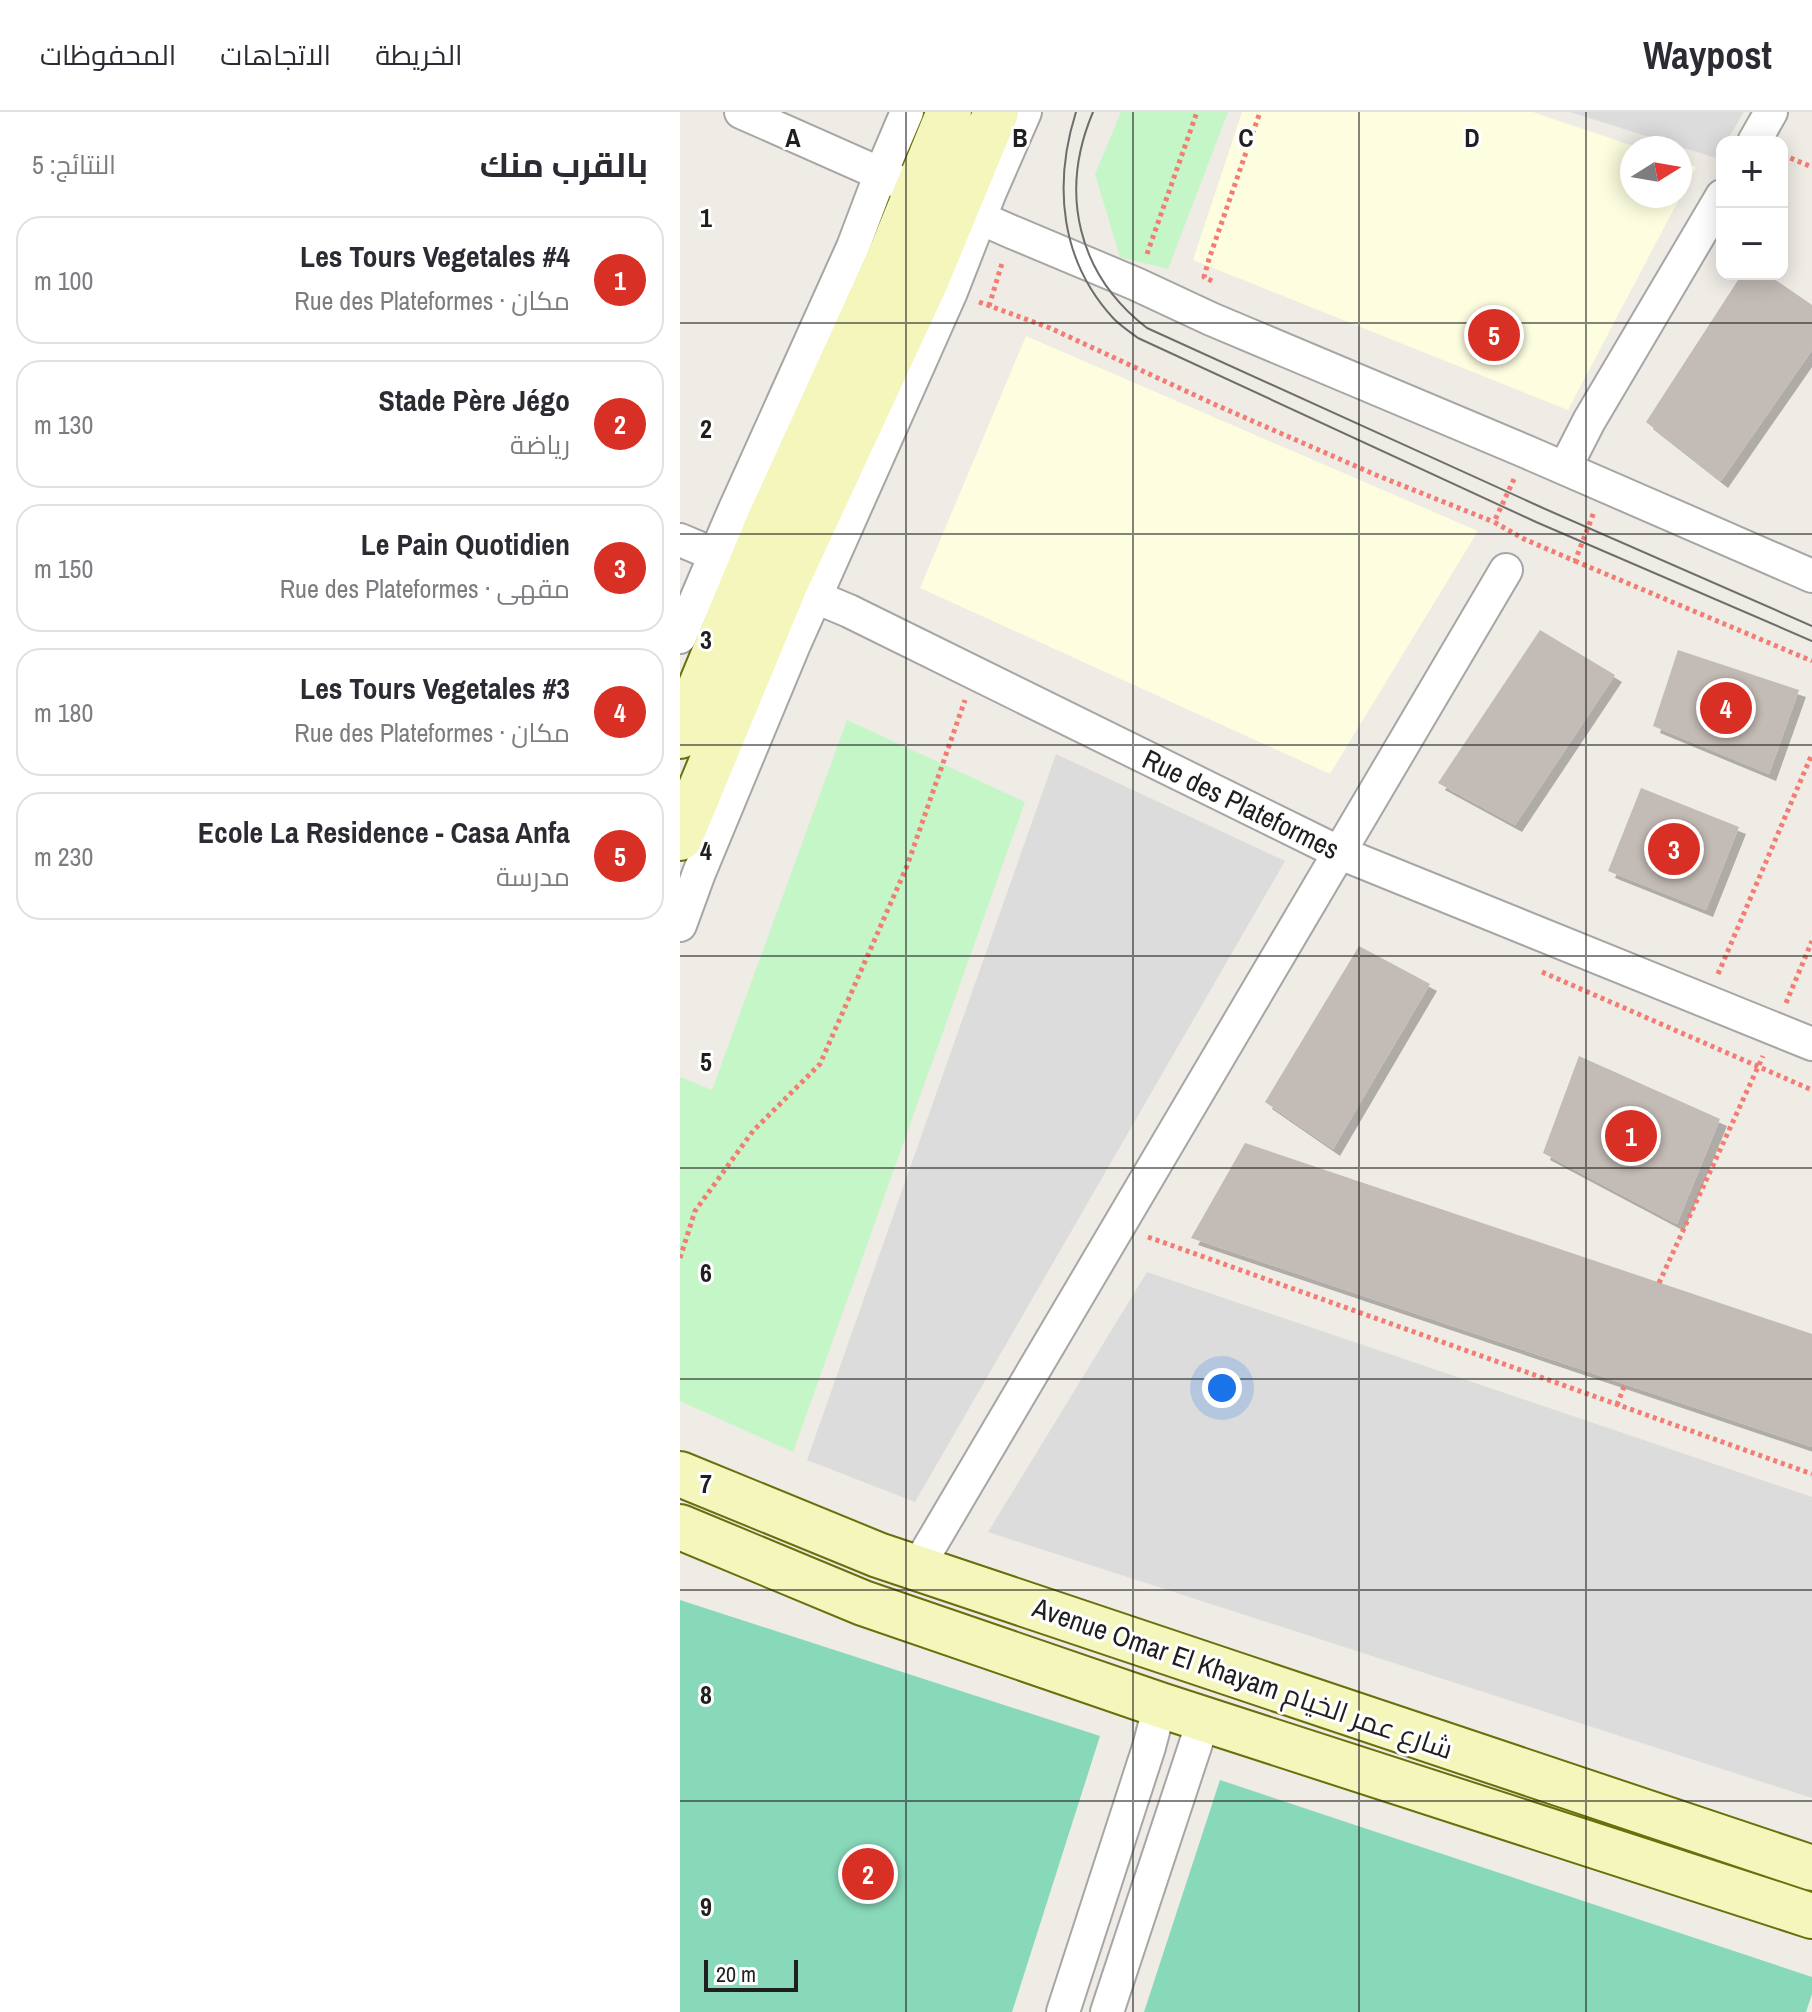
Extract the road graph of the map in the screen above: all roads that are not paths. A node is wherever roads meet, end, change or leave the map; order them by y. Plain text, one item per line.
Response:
1 (741, 112) edge
2 (907, 112) edge
3 (949, 112) edge
4 (996, 112) edge
5 (1025, 112) edge
6 (1771, 112) edge
7 (1757, 136) edge
8 (899, 181) junction
9 (1716, 206) edge
10 (968, 212) junction
11 (1565, 468) junction
12 (680, 540) edge
13 (1506, 570) dead end
14 (766, 576) junction
15 (1812, 576) edge
16 (680, 637) edge
17 (680, 736) edge
18 (680, 838) edge
19 (1340, 853) junction
20 (680, 925) edge
21 (1812, 1044) edge
22 (680, 1474) edge
23 (680, 1527) edge
24 (917, 1568) junction
25 (1160, 1705) junction
26 (1204, 1719) junction
27 (1812, 1868) edge
28 (1812, 1916) edge
29 (1063, 2012) edge
30 (1107, 2012) edge

1 - 8 street
2 - 8 street
3 - 8 street
4 - 10 street
5 - 10 street
6 - 7 street
8 - 10 street
8 - 14 street
9 - 11 street
10 - 11 street
10 - 14 street
10 - 14 street
11 - 15 street
12 - 14 street, Rue des Plateformes
13 - 19 street
14 - 16 street
14 - 17 street
14 - 18 street
14 - 19 street, Rue des Plateformes
14 - 20 street
19 - 21 street, Rue des Plateformes
19 - 24 street
22 - 24 street, Avenue Omar El Khayam شارع عمر الخيام
23 - 25 street, Avenue Omar El Khayam شارع عمر الخيام
24 - 27 street, Avenue Omar El Khayam شارع عمر الخيام
25 - 26 street, Avenue Omar El Khayam شارع عمر الخيام
25 - 29 street
26 - 28 street, Avenue Omar El Khayam شارع عمر الخيام
26 - 30 street

